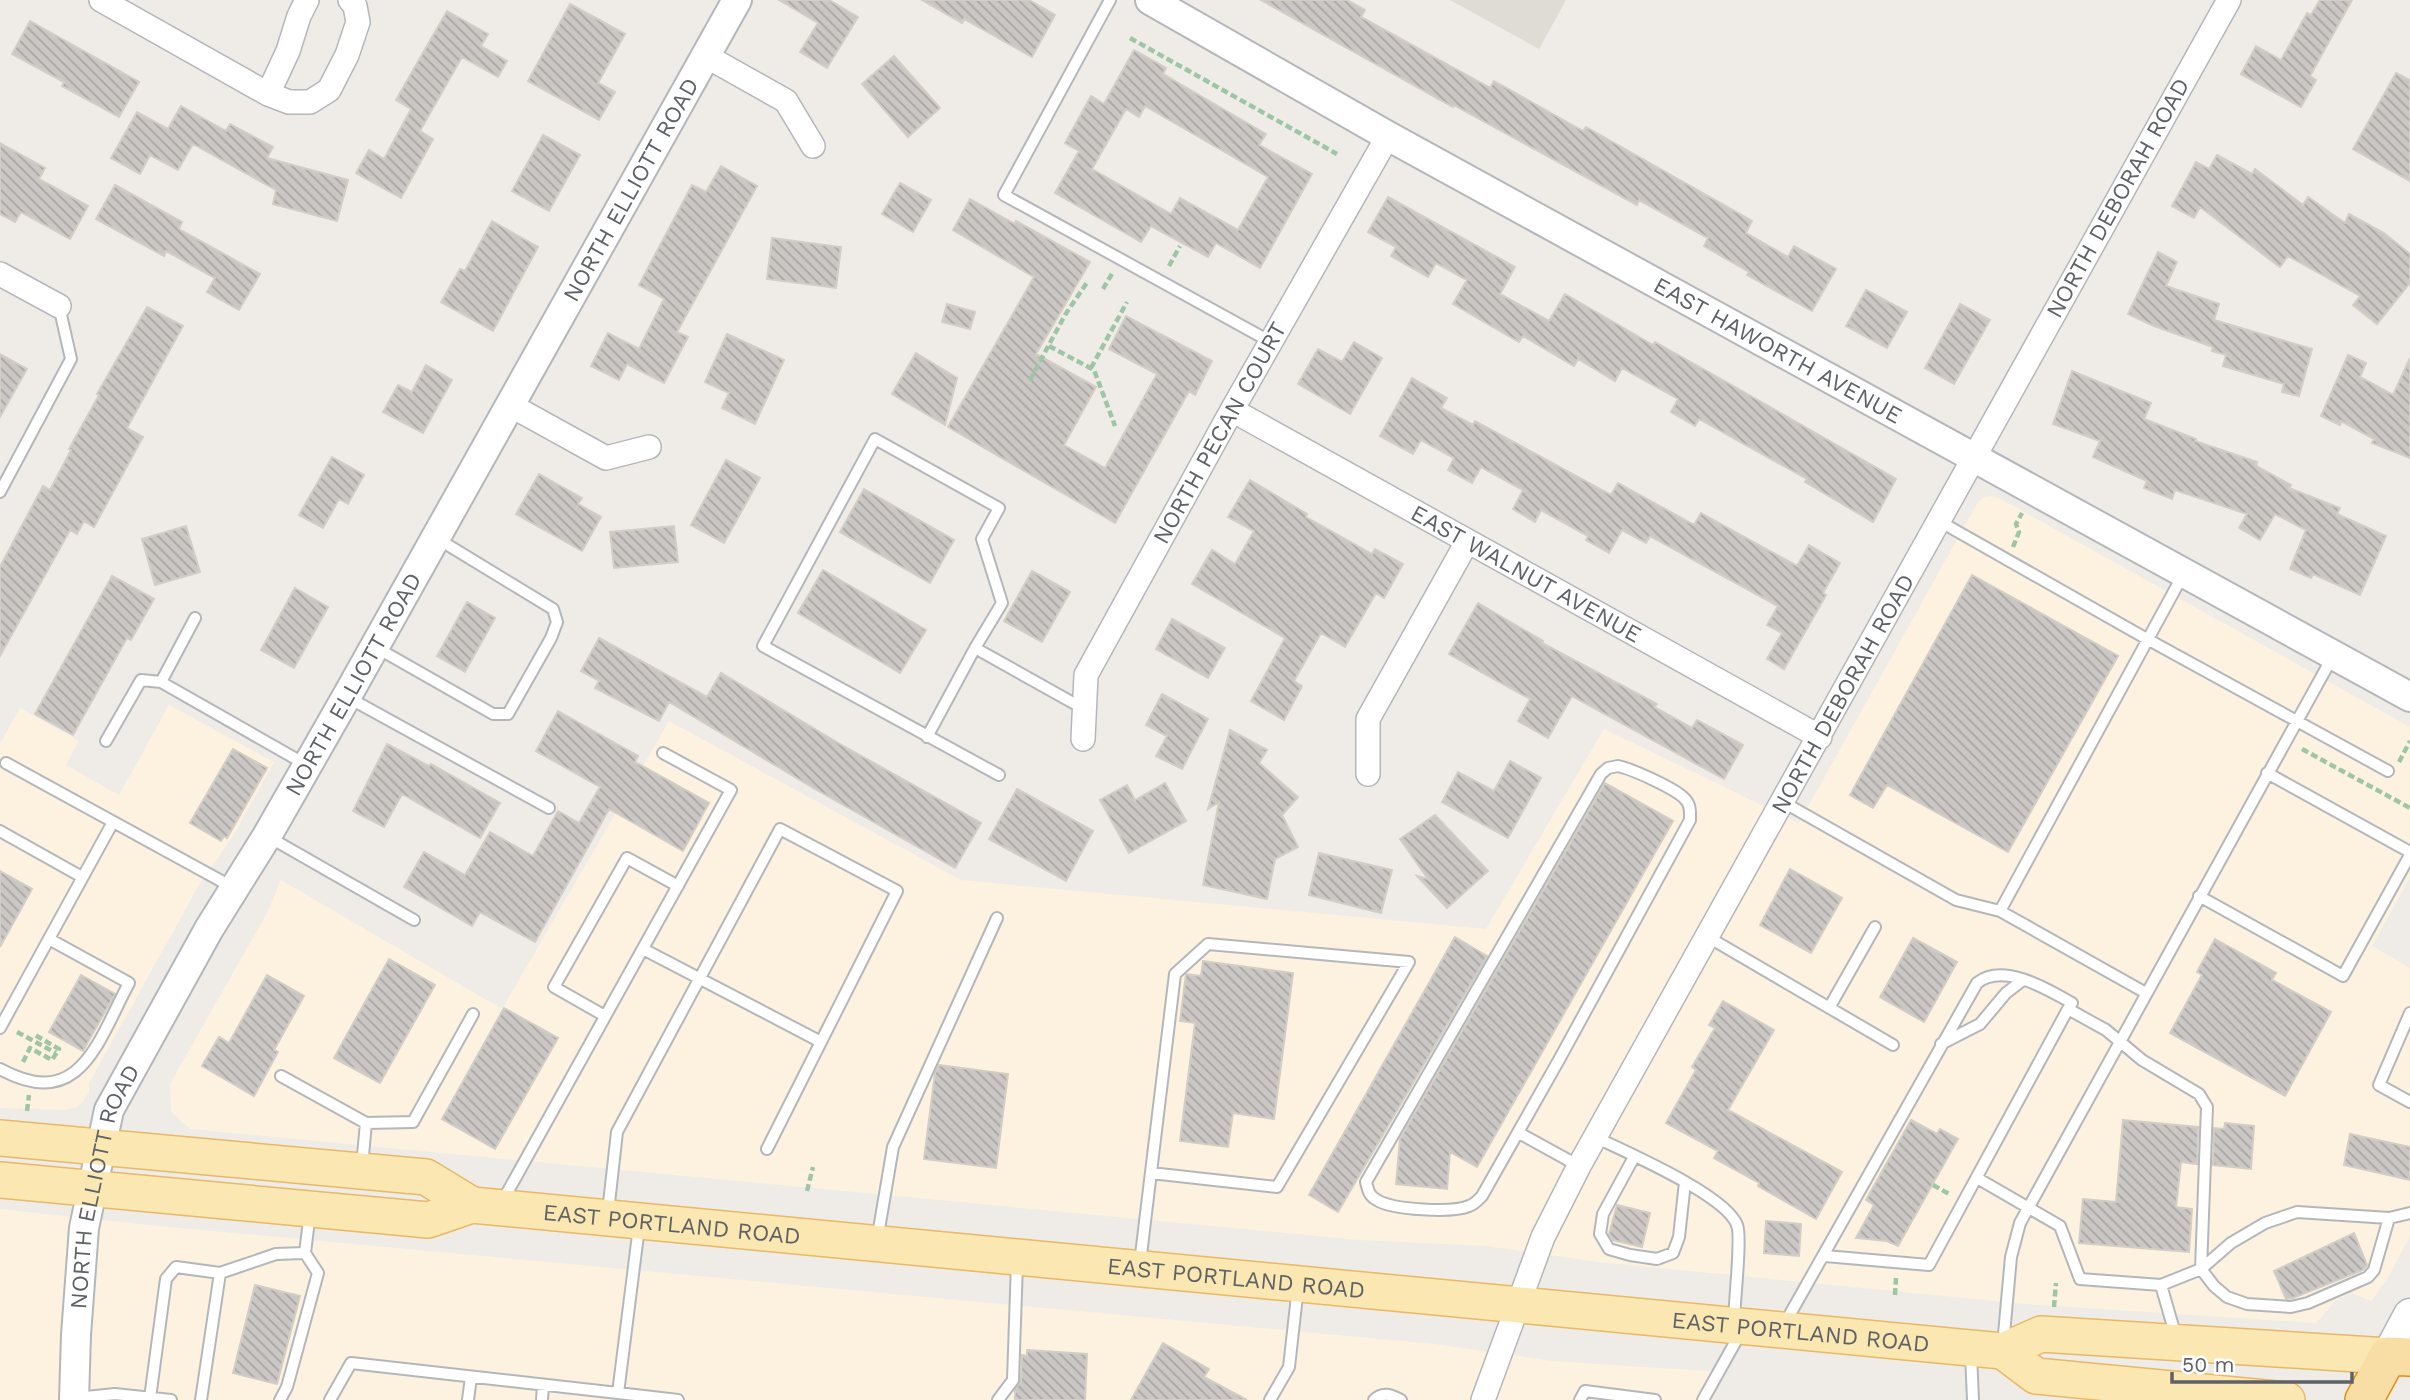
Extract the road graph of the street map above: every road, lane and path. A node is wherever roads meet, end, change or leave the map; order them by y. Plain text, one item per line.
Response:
1 (101, 0) edge
2 (307, 0) edge
3 (350, 0) edge
4 (737, 0) edge
5 (1110, 0) edge
6 (1150, 0) edge
7 (2229, 0) edge
8 (1130, 38) dead end
9 (706, 56) junction
10 (268, 94) junction
11 (1388, 136) junction
12 (813, 146) dead end
13 (1337, 154) dead end
14 (1180, 246) dead end
15 (1168, 267) dead end
16 (1115, 268) dead end
17 (0, 274) edge
18 (1088, 281) dead end
19 (1103, 289) dead end
20 (1127, 302) dead end
21 (59, 306) joint
22 (1271, 342) junction
23 (1049, 346) junction
24 (1091, 368) junction
25 (1030, 380) dead end
26 (510, 405) junction
27 (1232, 410) junction
28 (1115, 426) dead end
29 (649, 447) dead end
30 (1975, 457) junction
31 (0, 492) edge
32 (2024, 509) dead end
33 (1939, 521) junction
34 (2019, 532) dead end
35 (436, 538) junction
36 (1467, 542) junction
37 (2184, 573) junction
38 (195, 618) dead end
39 (2147, 639) junction
40 (375, 646) junction
41 (975, 648) junction
42 (2333, 656) junction
43 (161, 682) junction
44 (347, 696) junction
45 (2410, 697) edge
46 (1084, 709) junction
47 (2296, 722) junction
48 (928, 737) junction
49 (1820, 737) junction
50 (1083, 739) dead end
51 (106, 741) dead end
52 (2302, 748) dead end
53 (663, 753) dead end
54 (6, 763) dead end
55 (308, 765) junction
56 (2388, 771) dead end
57 (2267, 773) junction
58 (1368, 774) dead end
59 (999, 775) dead end
60 (1783, 802) junction
61 (548, 808) dead end
62 (2410, 808) edge
63 (113, 822) junction
64 (0, 831) edge
65 (267, 836) junction
66 (2410, 853) edge
67 (82, 877) junction
68 (678, 886) junction
69 (234, 888) junction
70 (2199, 896) junction
71 (2000, 911) junction
72 (997, 918) dead end
73 (414, 920) dead end
74 (1875, 927) dead end
75 (1708, 937) junction
76 (49, 939) junction
77 (643, 949) junction
78 (699, 978) junction
79 (2022, 980) junction
80 (2146, 993) junction
81 (1829, 1008) junction
82 (2068, 1009) junction
83 (2410, 1013) edge
84 (473, 1014) dead end
85 (605, 1016) junction
86 (5, 1029) edge
87 (35, 1035) dead end
88 (2120, 1041) junction
89 (821, 1042) junction
90 (1893, 1045) dead end
91 (1940, 1045) junction
92 (56, 1053) junction
93 (29, 1065) dead end
94 (0, 1069) edge
95 (281, 1076) dead end
96 (29, 1090) dead end
97 (2410, 1102) edge
98 (27, 1111) dead end
99 (366, 1123) junction
100 (1519, 1133) junction
101 (1595, 1137) junction
102 (0, 1138) edge
103 (101, 1147) junction
104 (767, 1149) dead end
105 (1634, 1157) junction
106 (1579, 1166) junction
107 (813, 1167) dead end
108 (361, 1171) junction
109 (1151, 1173) junction
110 (1977, 1178) junction
111 (0, 1180) edge
112 (1685, 1182) junction
113 (1933, 1185) dead end
114 (92, 1189) junction
115 (807, 1191) dead end
116 (1953, 1196) dead end
117 (485, 1206) junction
118 (2029, 1208) junction
119 (311, 1210) junction
120 (2410, 1213) edge
121 (2389, 1218) junction
122 (624, 1219) junction
123 (877, 1244) junction
124 (305, 1253) junction
125 (1825, 1256) junction
126 (1018, 1257) junction
127 (1139, 1269) junction
128 (2201, 1269) junction
129 (220, 1273) junction
130 (1896, 1275) dead end
131 (2056, 1283) dead end
132 (1298, 1284) junction
133 (2161, 1285) junction
134 (1895, 1294) dead end
135 (1518, 1306) junction
136 (2054, 1310) dead end
137 (2410, 1315) edge
138 (1739, 1325) junction
139 (1782, 1329) junction
140 (2177, 1344) junction
141 (1987, 1350) junction
142 (2399, 1357) edge
143 (471, 1377) junction
144 (543, 1385) junction
145 (618, 1393) junction
146 (2206, 1396) edge
147 (150, 1398) junction
148 (74, 1399) edge
149 (171, 1400) edge
150 (201, 1400) edge
151 (279, 1400) edge
152 (330, 1400) edge
153 (468, 1400) edge
154 (542, 1400) edge
155 (678, 1400) edge
156 (998, 1400) edge
157 (1270, 1400) edge
158 (1374, 1400) edge
159 (1401, 1400) edge
160 (1483, 1400) edge
161 (1580, 1400) edge
162 (1655, 1400) edge
163 (1703, 1400) edge
164 (1973, 1400) edge
165 (2287, 1400) edge
166 (2364, 1400) edge

1 - 10 street
2 - 10 street
3 - 10 street
4 - 9 street, NORTH ELLIOTT ROAD
5 - 22 lane
6 - 11 street, EAST HAWORTH AVENUE
7 - 30 street, NORTH DEBORAH ROAD
8 - 13 path
9 - 12 street
9 - 26 street, NORTH ELLIOTT ROAD
11 - 22 street, NORTH PECAN COURT
11 - 30 street, EAST HAWORTH AVENUE
14 - 15 path
16 - 19 path
17 - 21 street
18 - 23 path
20 - 24 path
21 - 31 lane
22 - 27 street, NORTH PECAN COURT
23 - 24 path
23 - 25 path
24 - 28 path
26 - 29 street
26 - 35 street, NORTH ELLIOTT ROAD
27 - 36 street, EAST WALNUT AVENUE
27 - 46 street, NORTH PECAN COURT
30 - 33 street, NORTH DEBORAH ROAD
30 - 37 street, EAST HAWORTH AVENUE
32 - 34 path
33 - 39 lane
33 - 49 street, NORTH DEBORAH ROAD
35 - 40 street, NORTH ELLIOTT ROAD
35 - 40 lane
36 - 49 street, EAST WALNUT AVENUE
36 - 58 street
37 - 39 lane
37 - 42 street, EAST HAWORTH AVENUE
38 - 43 lane
39 - 47 lane
39 - 71 lane
40 - 44 street, NORTH ELLIOTT ROAD
41 - 46 lane
41 - 48 lane
41 - 48 lane
42 - 45 street, EAST HAWORTH AVENUE
42 - 47 lane
43 - 51 lane
43 - 55 lane
44 - 55 street, NORTH ELLIOTT ROAD
44 - 61 lane
46 - 50 street, NORTH PECAN COURT
47 - 56 lane
47 - 57 lane
48 - 59 lane
49 - 60 street, NORTH DEBORAH ROAD
52 - 62 path
53 - 68 lane
54 - 63 lane
55 - 65 street, NORTH ELLIOTT ROAD
57 - 66 lane
57 - 70 lane
60 - 71 lane
60 - 75 street, NORTH DEBORAH ROAD
63 - 67 lane
63 - 69 lane
64 - 67 lane
65 - 69 street, NORTH ELLIOTT ROAD
65 - 73 lane
66 - 70 lane
67 - 76 lane
68 - 77 lane
68 - 85 lane
69 - 103 street, NORTH ELLIOTT ROAD
70 - 80 lane
71 - 80 lane
72 - 123 lane
74 - 81 lane
75 - 81 lane
75 - 101 street, NORTH DEBORAH ROAD
76 - 86 lane
76 - 94 lane
77 - 78 lane
77 - 85 lane
78 - 89 lane
78 - 89 lane
78 - 122 lane
79 - 82 lane
79 - 91 lane
79 - 91 lane
80 - 88 lane
81 - 90 lane
82 - 88 lane
82 - 110 lane
83 - 97 lane
84 - 99 lane
85 - 117 lane
86 - 92 path
87 - 92 path
88 - 118 lane
88 - 128 lane
89 - 104 lane
91 - 125 lane
92 - 93 path
95 - 99 lane
96 - 98 path
99 - 108 lane
100 - 100 lane
100 - 106 lane
101 - 105 lane
101 - 106 street, NORTH DEBORAH ROAD
102 - 103 main road, EAST PORTLAND ROAD
103 - 108 main road, EAST PORTLAND ROAD
103 - 114 street, NORTH ELLIOTT ROAD
105 - 112 lane
105 - 112 lane
106 - 135 street, NORTH DEBORAH ROAD
107 - 115 path
108 - 117 main road, EAST PORTLAND ROAD
109 - 109 lane
109 - 127 lane
110 - 118 lane
110 - 125 lane
111 - 114 main road, EAST PORTLAND ROAD
112 - 138 lane
113 - 116 path
114 - 119 main road, EAST PORTLAND ROAD
114 - 148 street, NORTH ELLIOTT ROAD
117 - 119 main road, EAST PORTLAND ROAD
117 - 122 main road, EAST PORTLAND ROAD
118 - 133 lane
118 - 141 lane
119 - 124 lane
120 - 121 lane
121 - 128 lane
121 - 128 lane
122 - 123 main road, EAST PORTLAND ROAD
122 - 145 lane
123 - 126 main road, EAST PORTLAND ROAD
124 - 129 lane
124 - 151 lane
125 - 139 lane
126 - 127 main road, EAST PORTLAND ROAD
126 - 156 lane
127 - 132 main road, EAST PORTLAND ROAD
128 - 133 lane
129 - 147 lane
129 - 150 lane
130 - 134 path
131 - 136 path
132 - 135 main road, EAST PORTLAND ROAD
132 - 157 lane
133 - 140 lane
135 - 138 main road, EAST PORTLAND ROAD
135 - 160 street, NORTH DEBORAH ROAD
137 - 142 main road
138 - 139 main road, EAST PORTLAND ROAD
138 - 163 lane
139 - 141 main road, EAST PORTLAND ROAD
140 - 141 main road, EAST PORTLAND ROAD
140 - 142 main road, EAST PORTLAND ROAD
141 - 146 main road
141 - 164 lane
142 - 166 highway
143 - 144 lane
143 - 152 lane
143 - 153 lane
144 - 145 lane
144 - 154 lane
145 - 155 lane
146 - 165 main road
147 - 148 lane
147 - 149 lane
158 - 159 lane
161 - 162 lane

